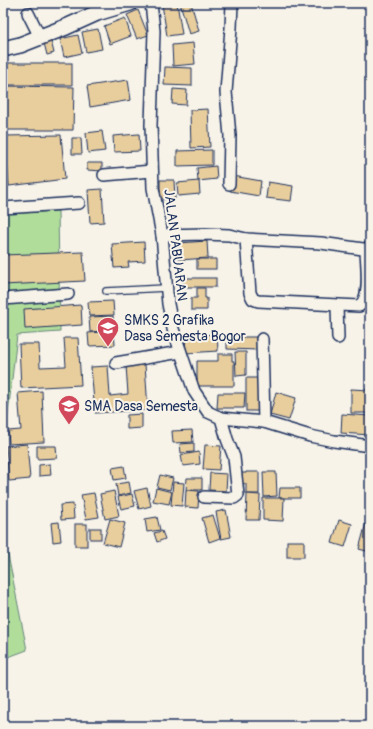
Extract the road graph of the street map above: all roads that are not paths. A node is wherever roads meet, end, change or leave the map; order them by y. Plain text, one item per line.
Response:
1 (130, 3) edge
2 (151, 3) edge
3 (232, 3) edge
4 (28, 13) dead end
5 (40, 37) junction
6 (3, 49) edge
7 (152, 171) junction
8 (104, 175) dead end
9 (229, 184) dead end
10 (79, 203) dead end
11 (3, 208) edge
12 (162, 235) junction
13 (246, 239) junction
14 (368, 249) edge
15 (166, 288) junction
16 (106, 291) dead end
17 (68, 294) dead end
18 (3, 299) edge
19 (337, 306) junction
20 (338, 338) dead end
21 (262, 339) dead end
22 (180, 352) junction
23 (116, 363) dead end
24 (221, 418) junction
25 (264, 422) junction
26 (370, 446) edge
27 (204, 497) dead end

1 - 5 main road
2 - 7 street, JALAN PABUARAN
3 - 9 street
4 - 5 street
5 - 6 main road
7 - 8 street
7 - 12 street, JALAN PABUARAN
10 - 11 street
12 - 13 street
12 - 15 street, JALAN PABUARAN
13 - 14 street
13 - 19 street
14 - 19 street
15 - 16 lane
15 - 22 street, JALAN PABUARAN
17 - 18 street
19 - 20 street
21 - 25 street
22 - 23 street
22 - 24 street, JALAN PABUARAN
24 - 25 street, JALAN PABUARAN
24 - 27 street
25 - 26 street, JALAN PABUARAN

